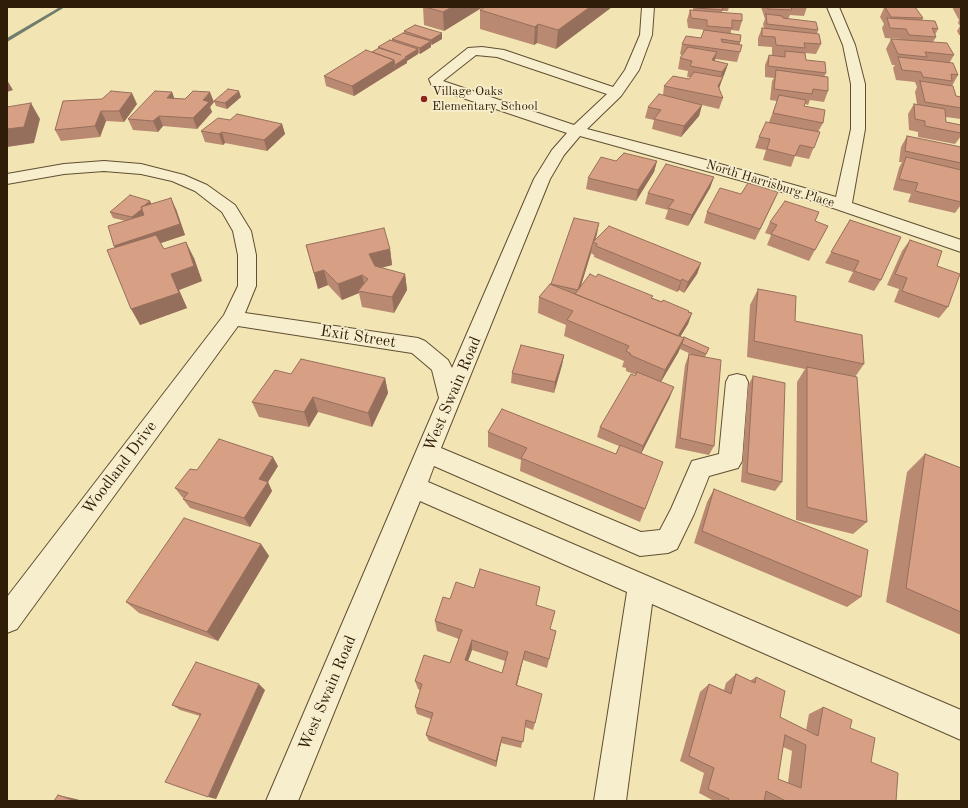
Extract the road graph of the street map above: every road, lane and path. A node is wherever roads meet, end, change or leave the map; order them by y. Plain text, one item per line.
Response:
1 (648, 7) edge
2 (833, 7) edge
3 (616, 93) junction
4 (577, 131) junction
5 (7, 179) edge
6 (843, 205) junction
7 (961, 246) edge
8 (233, 318) junction
9 (737, 382) dead end
10 (451, 400) junction
11 (428, 453) junction
12 (414, 488) junction
13 (641, 586) junction
14 (7, 619) edge
15 (961, 725) edge
16 (282, 801) edge
17 (610, 801) edge

1 - 3 street, West Swain Road
2 - 6 street
3 - 4 street, West Swain Road
3 - 4 street, North Harrisburg Place
4 - 6 street, North Harrisburg Place
4 - 10 street, West Swain Road
5 - 8 street, Woodland Drive
6 - 7 street, North Harrisburg Place
8 - 10 street, Exit Street
8 - 14 street, Woodland Drive
9 - 11 street
10 - 11 street, West Swain Road
11 - 12 street, West Swain Road
12 - 13 street
12 - 16 street, West Swain Road
13 - 15 street
13 - 17 street

